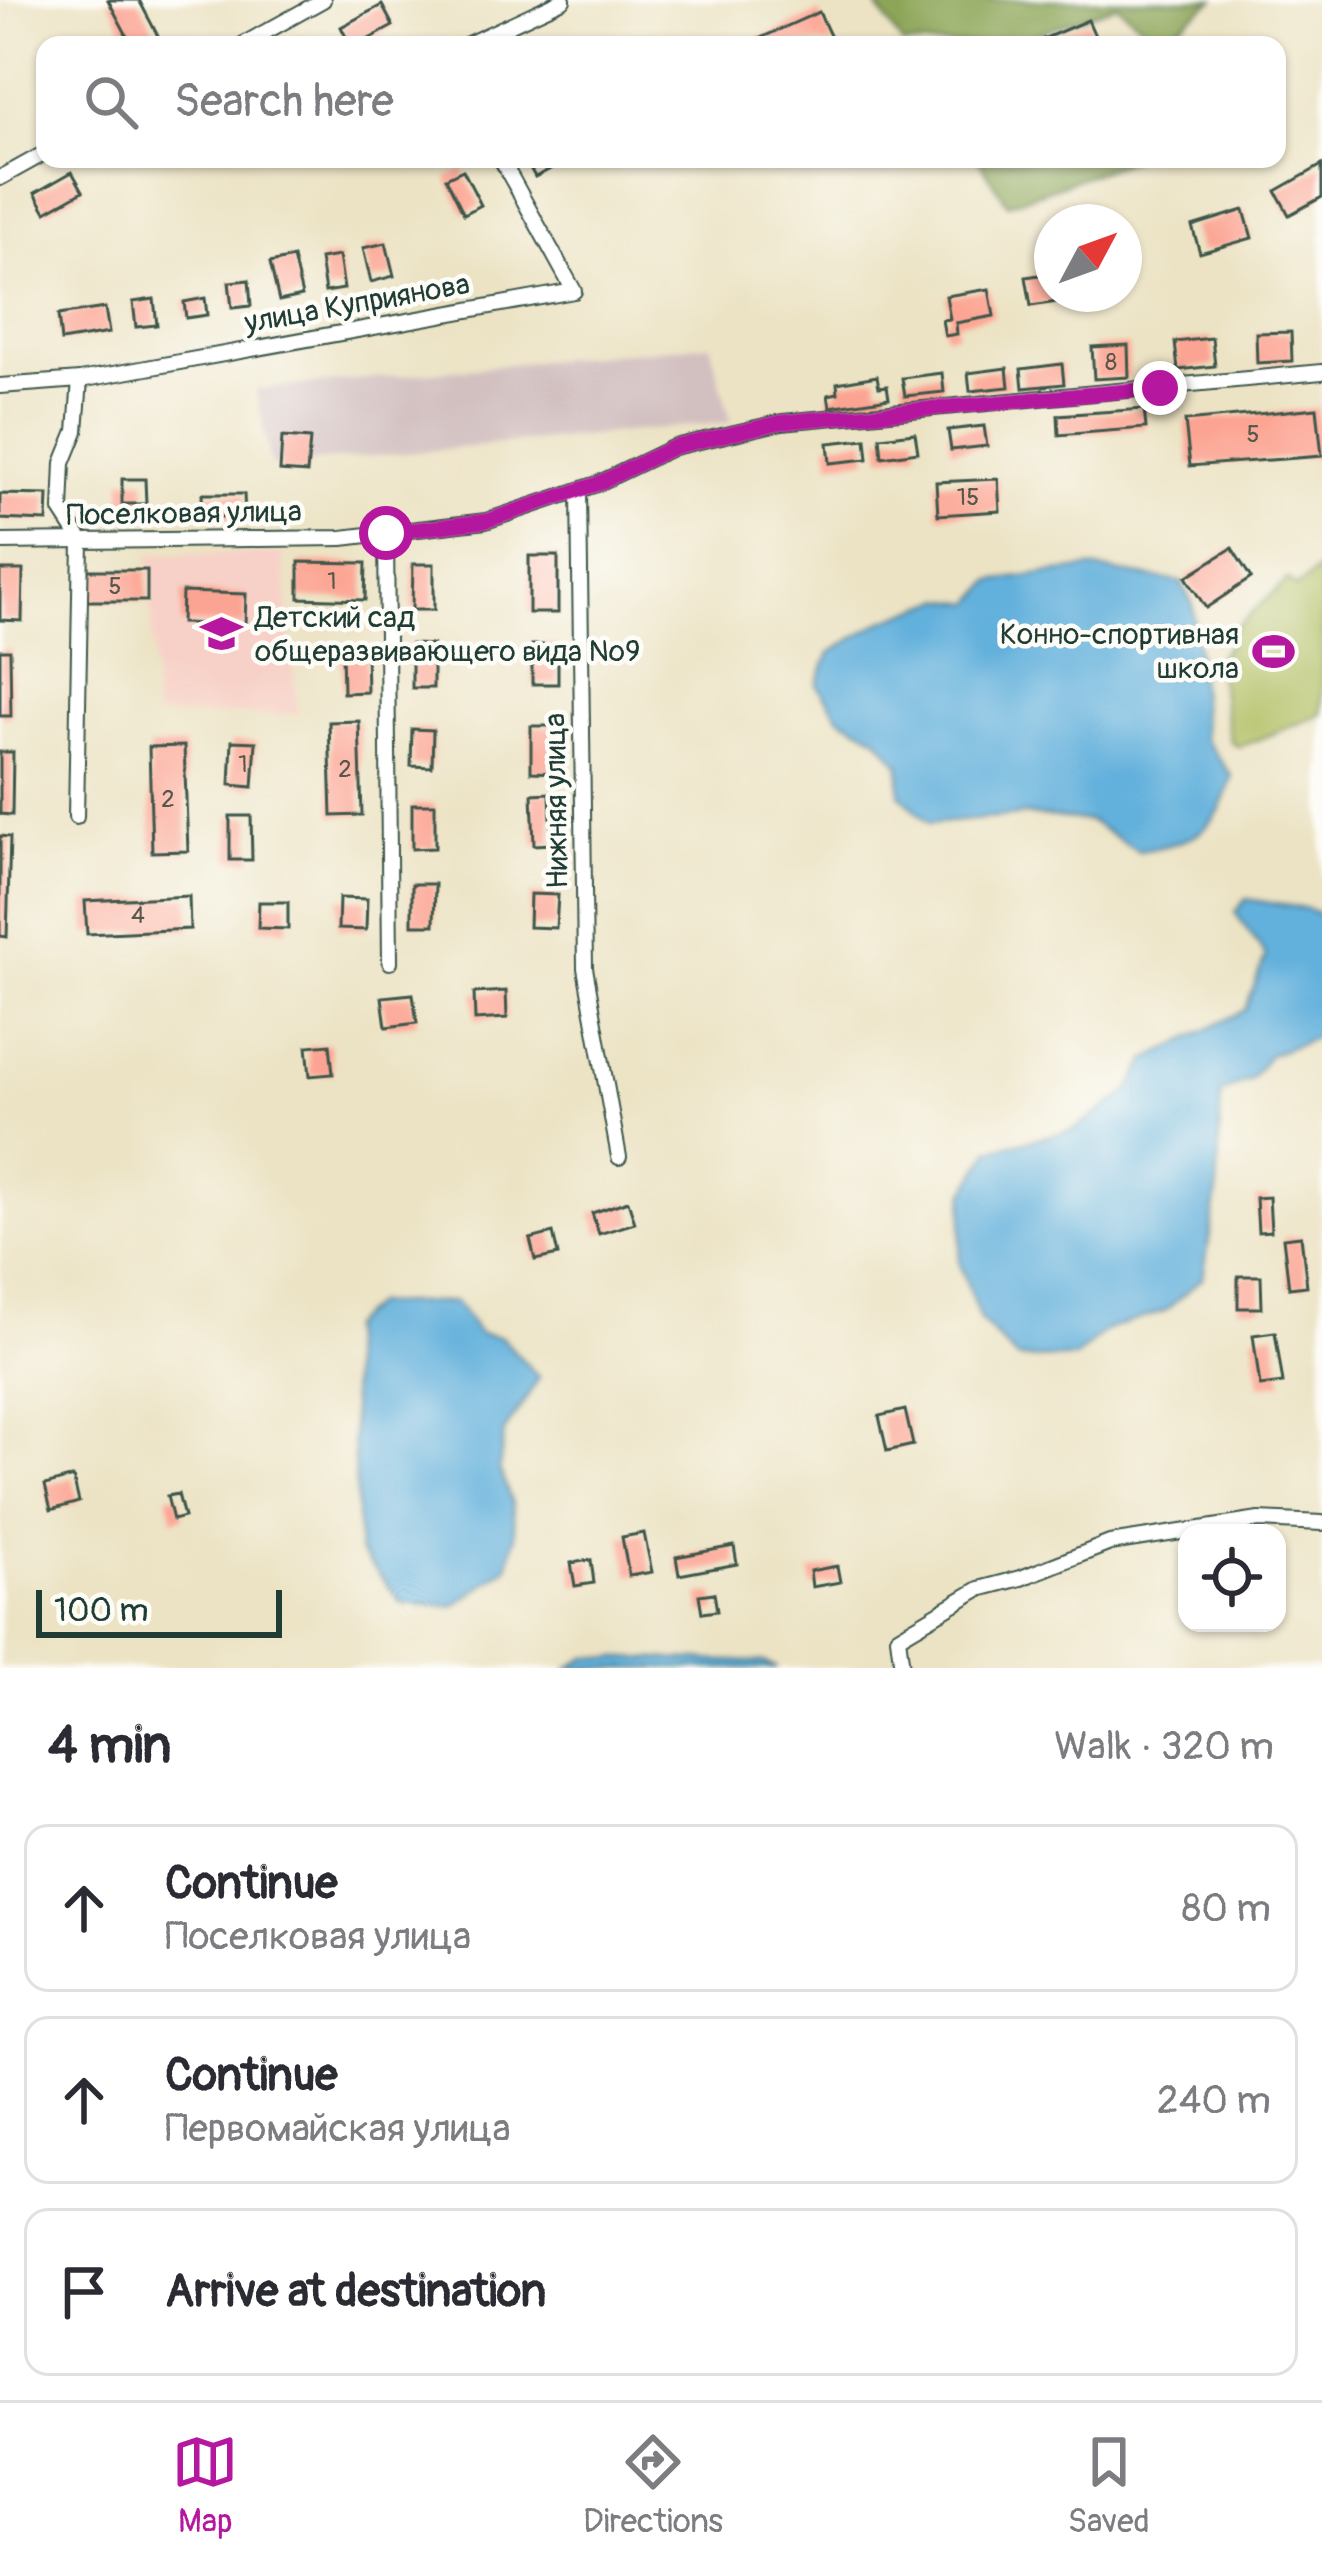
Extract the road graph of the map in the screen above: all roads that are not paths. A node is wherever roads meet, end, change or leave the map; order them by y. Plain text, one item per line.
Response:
1 (563, 0) edge
2 (315, 2) edge
3 (257, 36) edge
4 (485, 36) edge
5 (36, 158) edge
6 (506, 168) edge
7 (0, 178) edge
8 (1322, 372) edge
9 (80, 380) junction
10 (0, 386) edge
11 (579, 490) junction
12 (386, 533) junction
13 (82, 541) junction
14 (0, 542) edge
15 (76, 817) dead end
16 (390, 962) dead end
17 (619, 1157) dead end
18 (1322, 1523) edge
19 (902, 1668) edge

1 - 4 street
2 - 3 street
5 - 7 street
6 - 9 street, улица Куприянова
8 - 11 street, Поселковая улица
9 - 10 street, улица Куприянова
9 - 13 street
11 - 12 street, Поселковая улица
11 - 17 street, Нижняя улица
12 - 13 street, Поселковая улица
12 - 16 street
13 - 14 street, Поселковая улица
13 - 15 street
18 - 19 street

